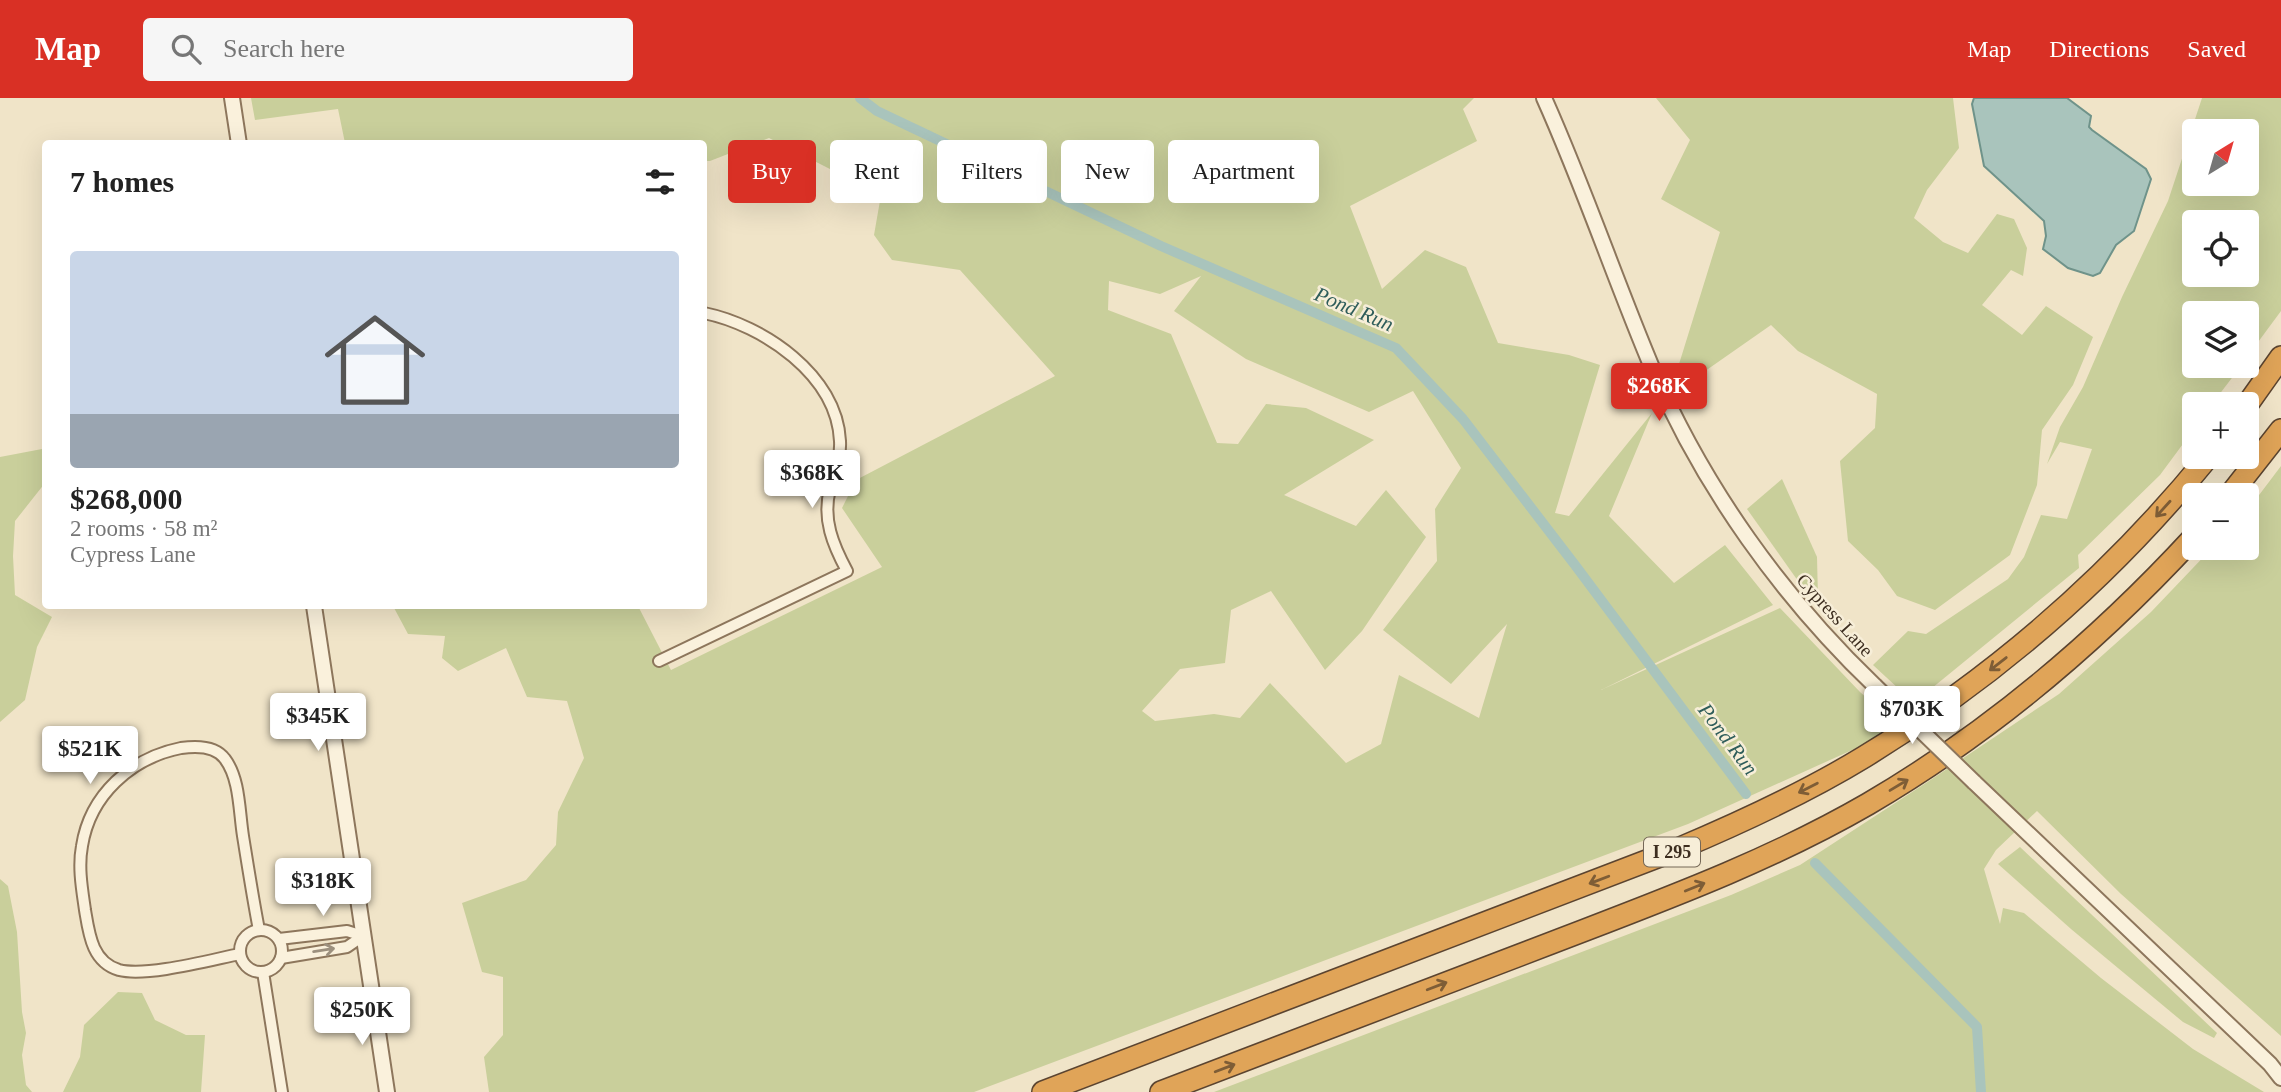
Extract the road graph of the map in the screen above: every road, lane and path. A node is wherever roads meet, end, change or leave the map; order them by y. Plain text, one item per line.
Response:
1 (232, 98) edge
2 (1544, 98) edge
3 (238, 140) edge
4 (707, 314) edge
5 (2281, 357) edge
6 (2256, 392) edge
7 (2281, 430) edge
8 (2198, 469) edge
9 (2239, 483) edge
10 (2182, 549) edge
11 (314, 609) edge
12 (659, 662) dead end
13 (259, 930) junction
14 (363, 936) junction
15 (279, 939) junction
16 (240, 954) junction
17 (281, 958) junction
18 (263, 972) junction
19 (2281, 1078) edge
20 (282, 1092) edge
21 (387, 1092) edge
22 (1043, 1092) edge
23 (1161, 1092) edge

1 - 3 street
2 - 19 street, Cypress Lane, bridge
4 - 12 street
5 - 6 highway
7 - 9 highway
8 -> 22 highway, I 295
23 -> 10 highway, I 295
11 - 14 street
13 - 15 street
13 - 16 street
13 - 16 street
14 - 15 street
17 -> 14 street
14 - 21 street
15 - 17 street
16 - 18 street
17 - 18 street
18 - 20 street

